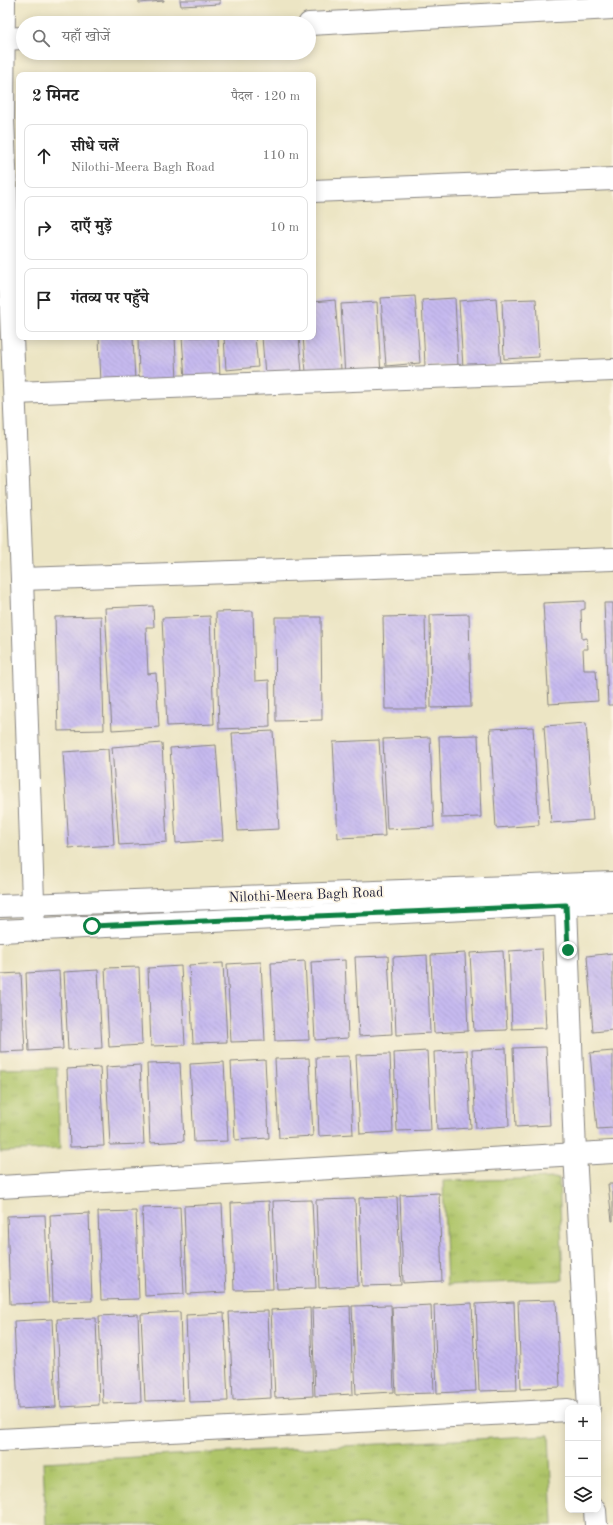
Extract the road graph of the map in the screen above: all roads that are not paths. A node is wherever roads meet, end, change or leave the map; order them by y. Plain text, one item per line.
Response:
1 (4, 0) edge
2 (613, 8) edge
3 (316, 24) edge
4 (13, 39) edge
5 (613, 179) edge
6 (316, 191) edge
7 (13, 202) edge
8 (613, 370) edge
9 (15, 393) junction
10 (613, 558) edge
11 (22, 579) junction
12 (613, 883) edge
13 (613, 902) edge
14 (33, 904) junction
15 (566, 905) junction
16 (0, 906) edge
17 (34, 930) junction
18 (0, 932) edge
19 (613, 1152) edge
20 (575, 1153) junction
21 (0, 1187) edge
22 (589, 1405) edge
23 (565, 1410) edge
24 (0, 1440) edge
25 (595, 1513) edge
26 (596, 1525) edge

1 - 4 street
2 - 3 street
4 - 7 street
5 - 6 street
7 - 9 street
8 - 9 street
9 - 11 street
10 - 11 street
11 - 14 street
12 - 14 street, Nilothi-Meera Bagh Road
13 - 15 street, Nilothi-Meera Bagh Road
14 - 16 street, Nilothi-Meera Bagh Road
14 - 17 street
15 - 17 street, Nilothi-Meera Bagh Road
15 - 20 street
17 - 18 street, Nilothi-Meera Bagh Road
19 - 20 street
20 - 21 street
20 - 22 street
23 - 24 street
25 - 26 street

